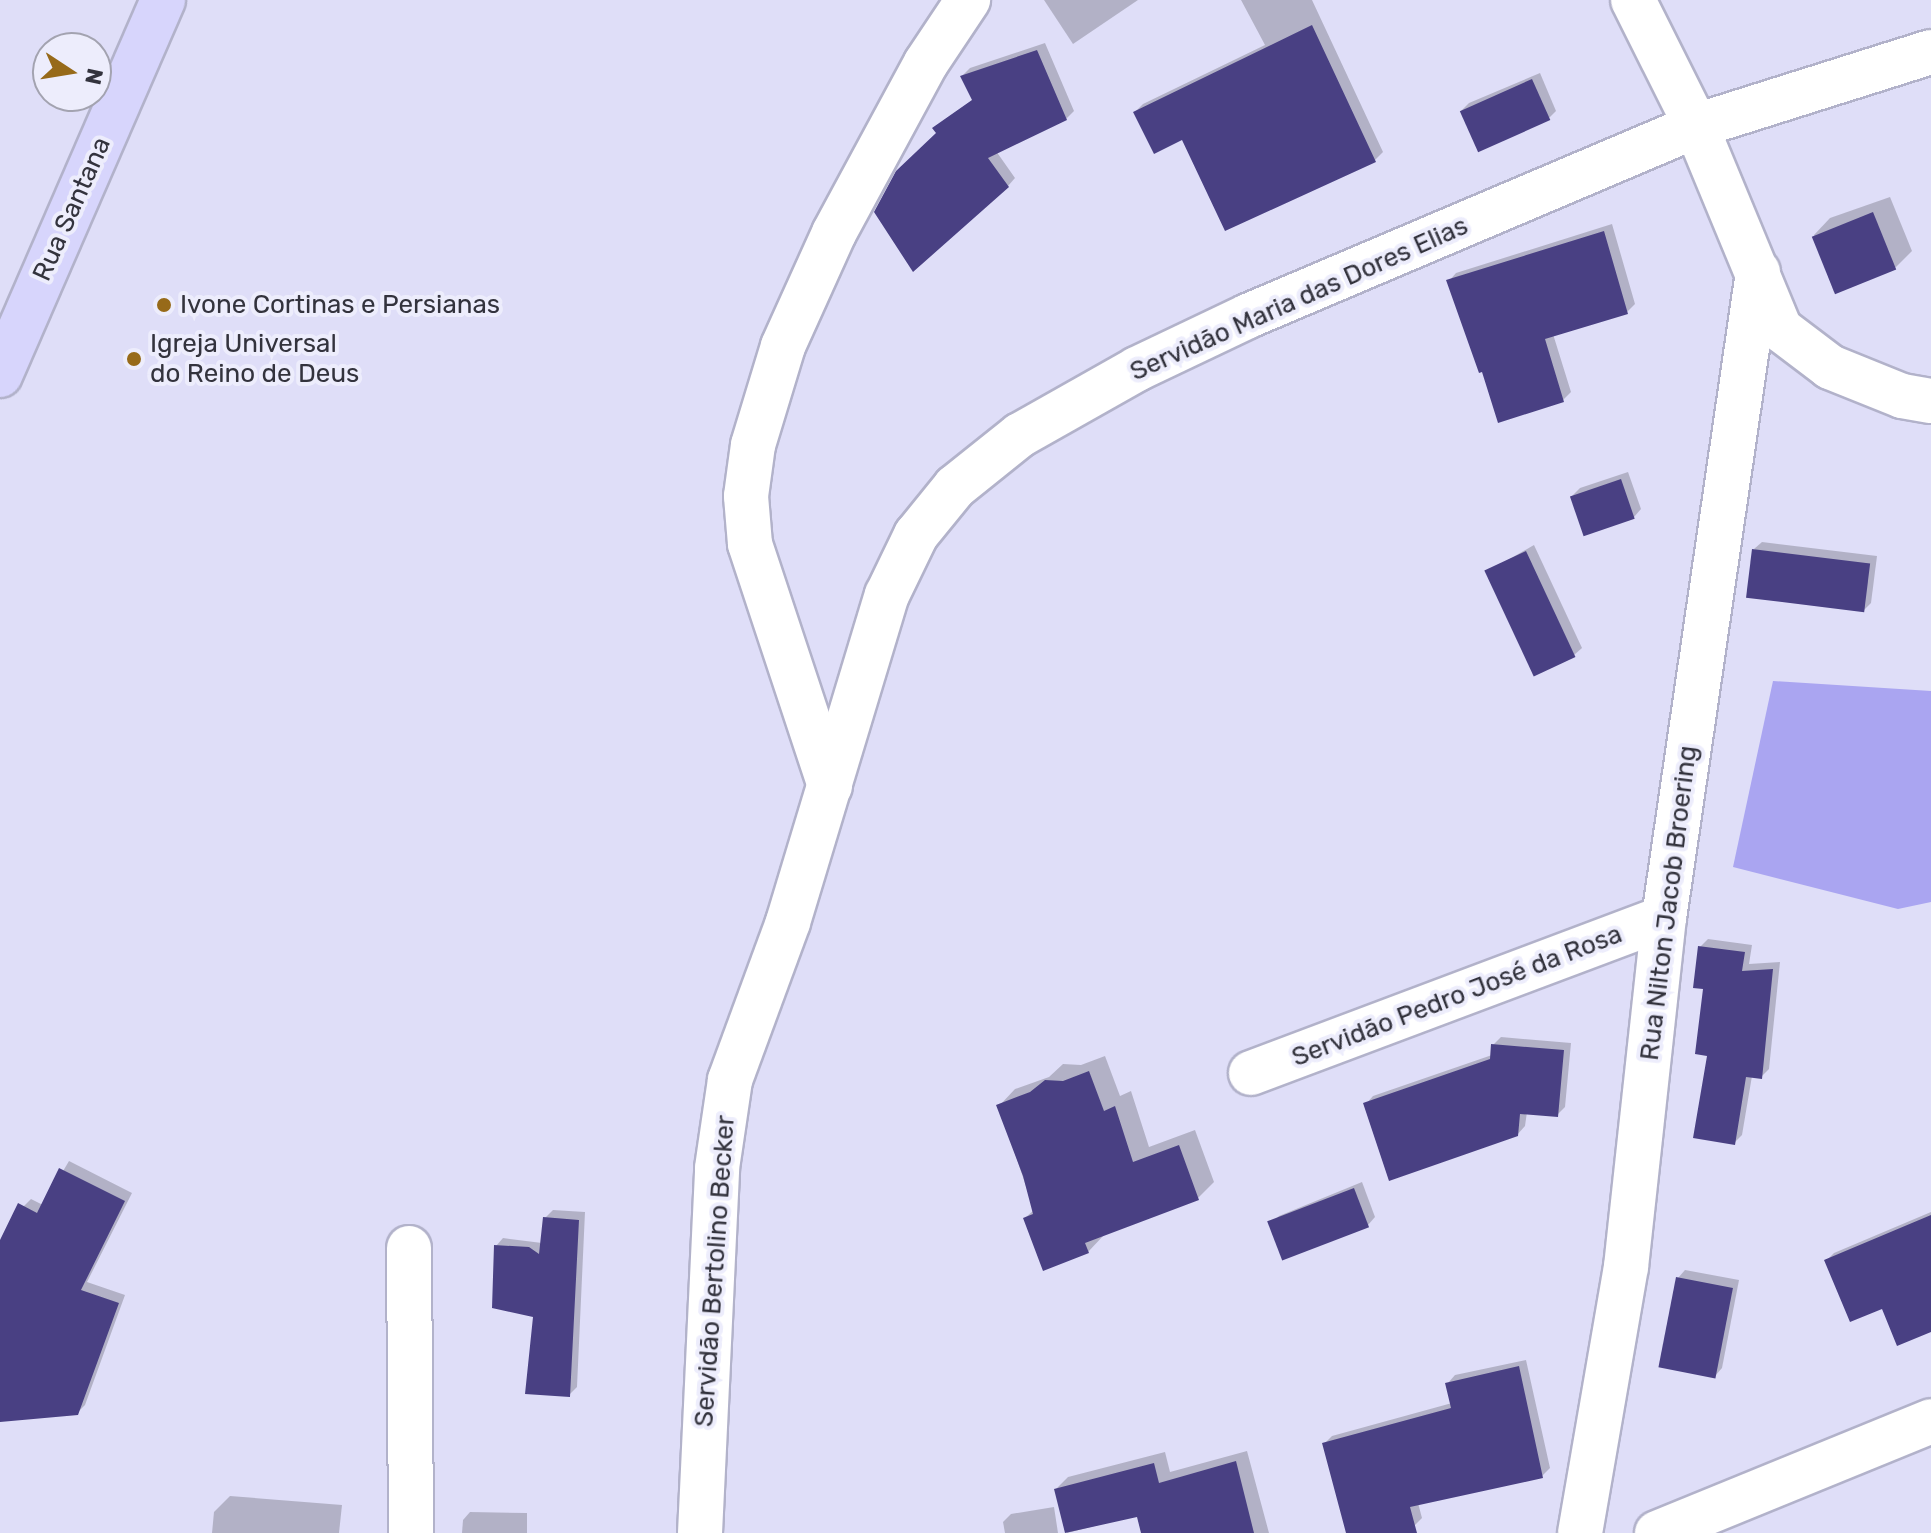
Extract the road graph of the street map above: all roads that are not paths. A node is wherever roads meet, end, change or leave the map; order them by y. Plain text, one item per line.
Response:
1 (163, 0) edge
2 (968, 0) edge
3 (1633, 0) edge
4 (1931, 52) edge
5 (1696, 126) junction
6 (1758, 272) junction
7 (0, 375) edge
8 (1931, 401) edge
9 (830, 786) junction
10 (1664, 918) junction
11 (1251, 1073) dead end
12 (409, 1248) dead end
13 (1931, 1421) edge
14 (411, 1533) edge
15 (700, 1533) edge
16 (1580, 1533) edge
17 (1657, 1533) edge

1 - 7 main road, Rua Santana
2 - 9 street
3 - 5 street
4 - 5 street, Servidão Maria das Dores Elias
5 - 6 street
5 - 9 street, Servidão Maria das Dores Elias
6 - 8 street
6 - 10 street, Rua Nilton Jacob Broering
9 - 15 street, Servidão Bertolino Becker
10 - 11 street, Servidão Pedro José da Rosa
10 - 16 street, Rua Nilton Jacob Broering
12 - 14 street
13 - 17 street

